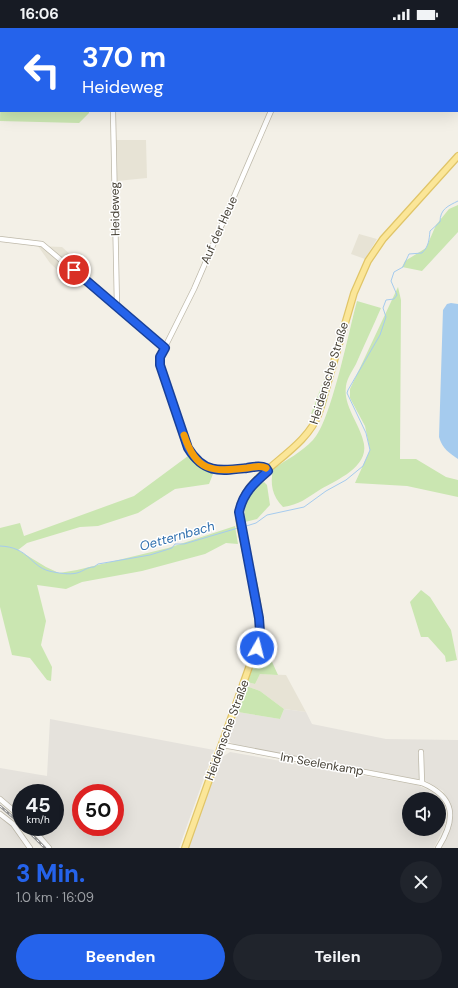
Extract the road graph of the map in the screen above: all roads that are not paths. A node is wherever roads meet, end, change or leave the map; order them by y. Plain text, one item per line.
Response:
1 (113, 112) edge
2 (271, 112) edge
3 (458, 156) edge
4 (0, 238) edge
5 (117, 307) junction
6 (165, 348) junction
7 (268, 471) junction
8 (223, 745) junction
9 (421, 752) dead end
10 (422, 783) junction
11 (0, 799) edge
12 (12, 809) edge
13 (0, 814) edge
14 (38, 836) edge
15 (30, 848) edge
16 (49, 848) edge
17 (185, 848) edge
18 (438, 848) edge

1 - 5 street, Heideweg
2 - 6 street, Auf der Heue
3 - 7 main road, Heidensche Straße
4 - 5 street
5 - 6 street
6 - 7 street
7 - 8 main road, Heidensche Straße
8 - 10 street, Im Seelenkamp
8 - 17 main road, Heidensche Straße
9 - 10 street
10 - 18 street, Im Seelenkamp
11 - 12 street
13 - 15 street
14 - 16 street

